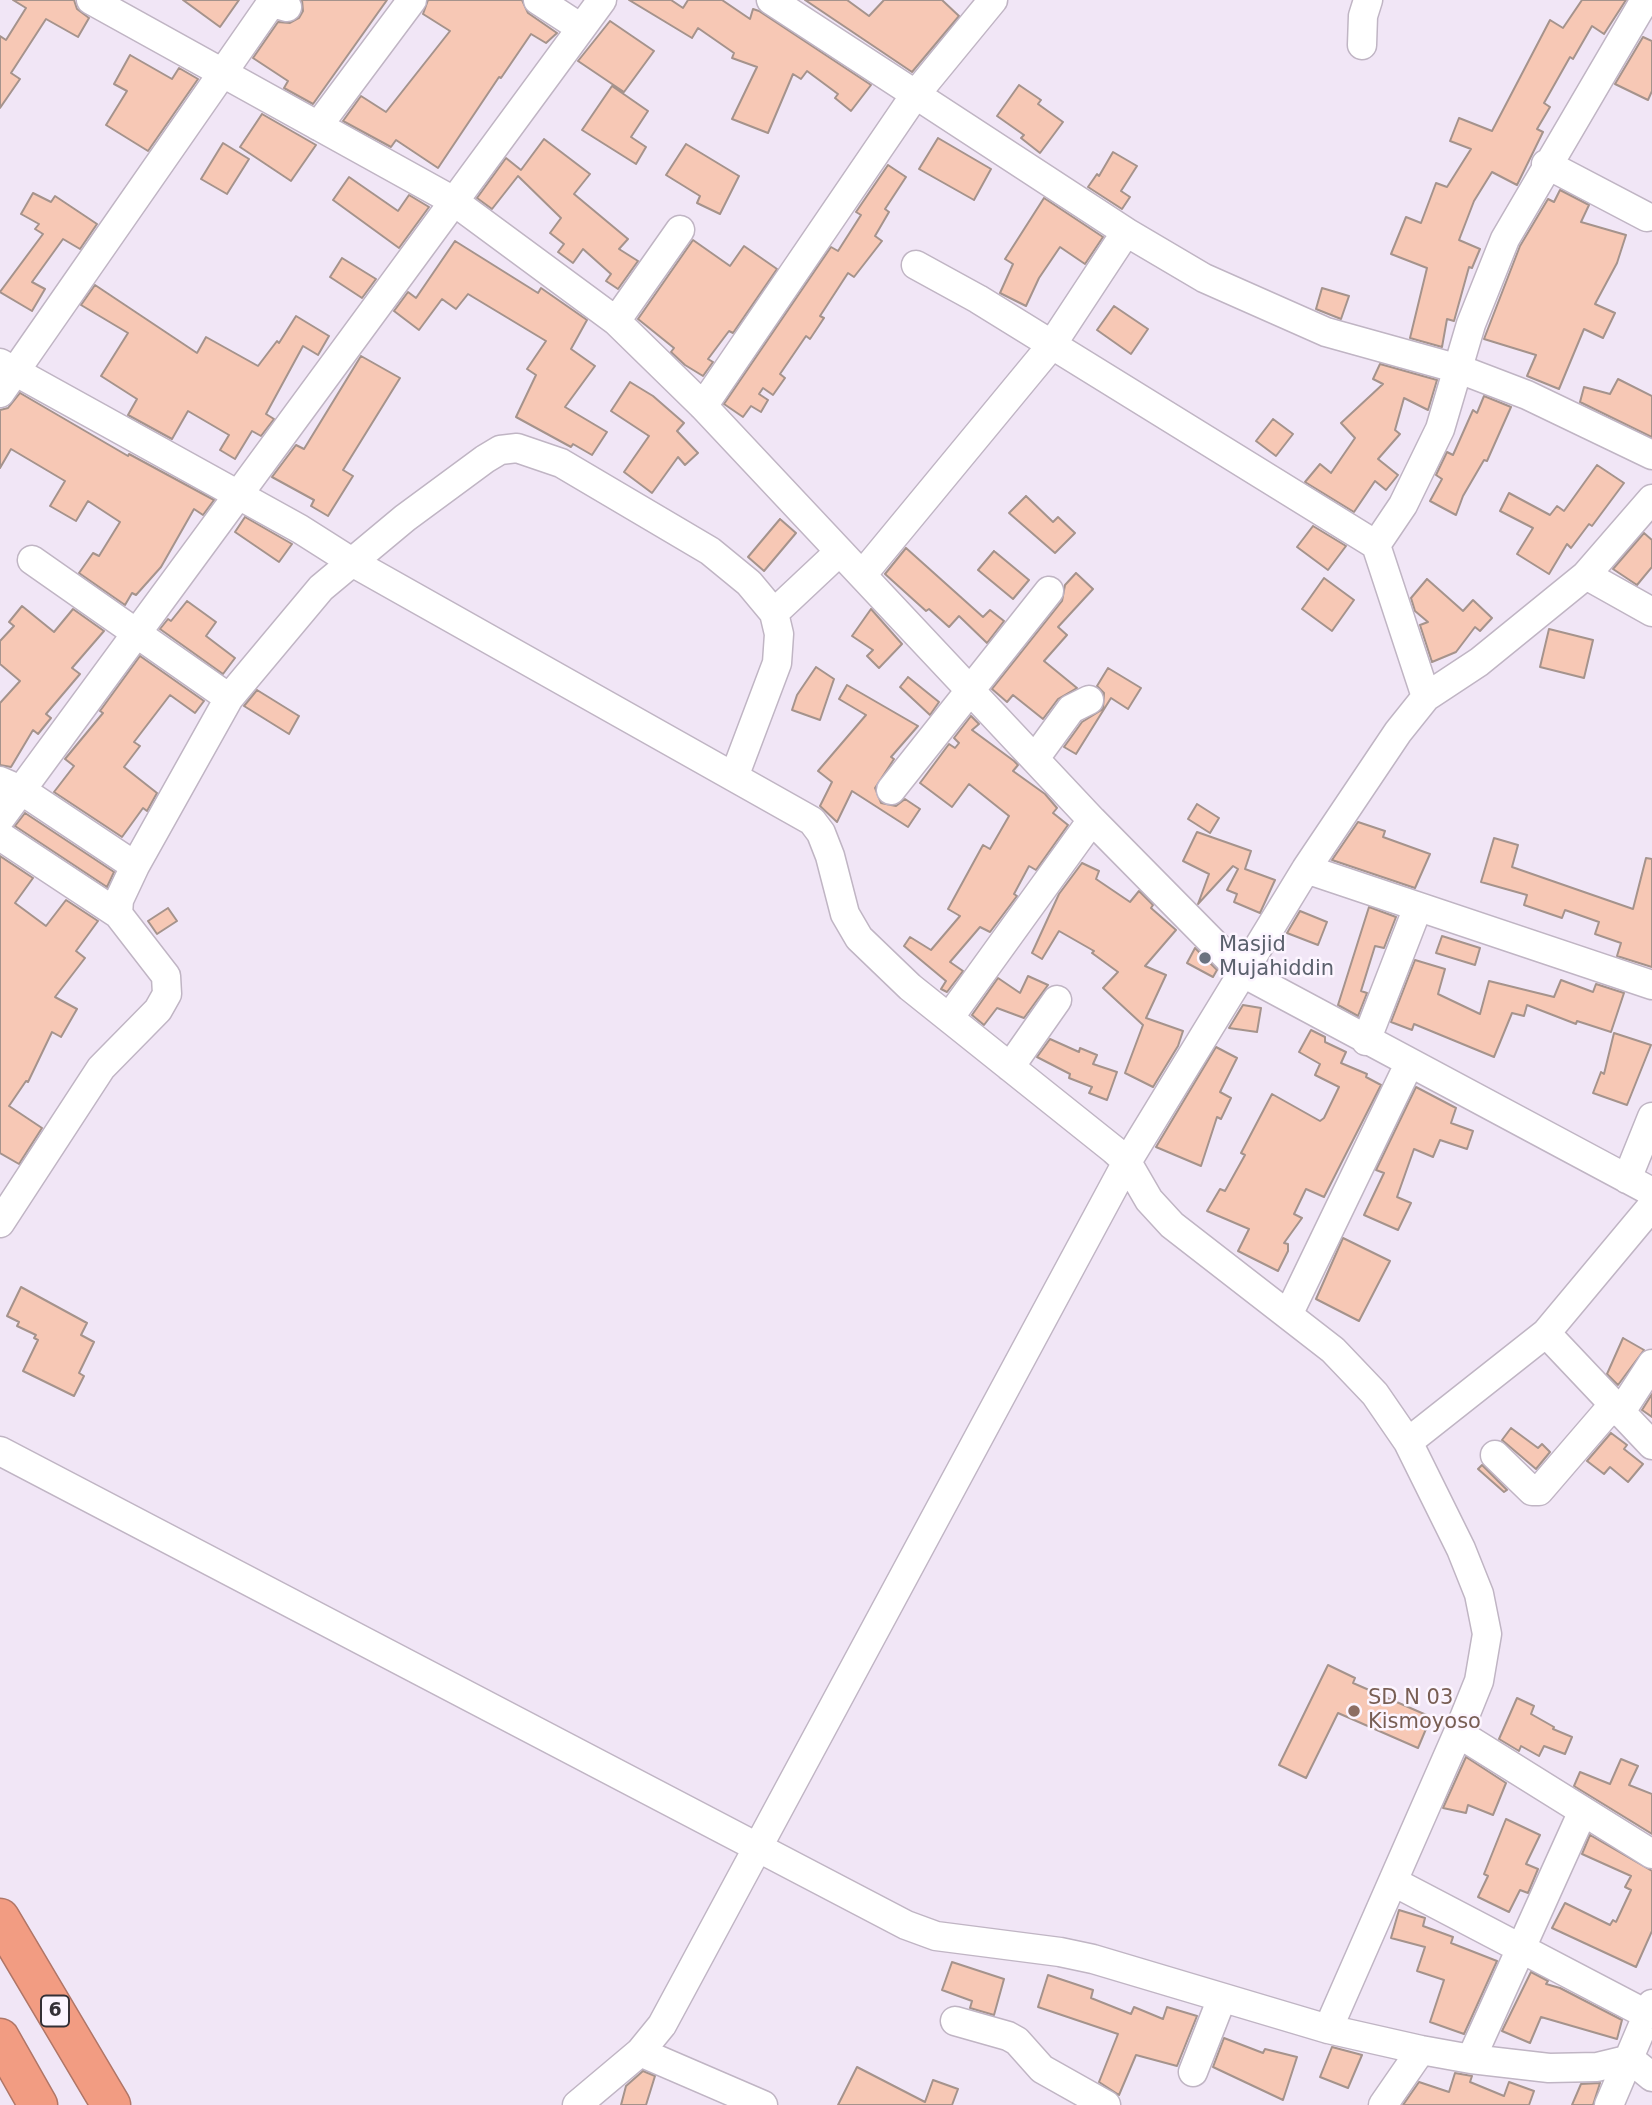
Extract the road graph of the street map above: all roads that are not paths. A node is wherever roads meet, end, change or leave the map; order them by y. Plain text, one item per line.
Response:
1 (91, 0) edge
2 (412, 0) edge
3 (537, 0) edge
4 (602, 0) edge
5 (993, 0) edge
6 (1368, 0) edge
7 (1645, 0) edge
8 (788, 5) edge
9 (287, 7) dead end
10 (581, 28) junction
11 (1362, 45) dead end
12 (222, 72) junction
13 (915, 95) junction
14 (318, 126) junction
15 (1546, 164) junction
16 (452, 200) junction
17 (1647, 217) dead end
18 (680, 230) dead end
19 (1126, 232) junction
20 (916, 265) dead end
21 (616, 321) junction
22 (1051, 346) junction
23 (1459, 369) junction
24 (5, 375) edge
25 (703, 406) junction
26 (1652, 455) edge
27 (238, 495) junction
28 (1652, 499) edge
29 (1376, 545) junction
30 (839, 552) junction
31 (32, 560) dead end
32 (352, 562) junction
33 (862, 575) junction
34 (1586, 575) junction
35 (1049, 591) dead end
36 (1652, 612) edge
37 (774, 613) junction
38 (136, 633) junction
39 (971, 688) junction
40 (1426, 697) junction
41 (229, 698) junction
42 (1089, 700) dead end
43 (1036, 757) junction
44 (734, 776) junction
45 (10, 785) edge
46 (891, 790) dead end
47 (0, 819) edge
48 (1092, 820) junction
49 (0, 836) edge
50 (135, 866) junction
51 (1306, 869) junction
52 (1418, 907) junction
53 (118, 914) junction
54 (1244, 973) junction
55 (1652, 985) edge
56 (1057, 1000) dead end
57 (949, 1018) junction
58 (1366, 1041) junction
59 (1409, 1064) junction
60 (1010, 1067) junction
61 (1652, 1117) edge
62 (1127, 1162) junction
63 (1627, 1179) junction
64 (1652, 1192) edge
65 (1652, 1206) edge
66 (0, 1223) edge
67 (1287, 1315) junction
68 (1546, 1333) junction
69 (1652, 1364) edge
70 (1616, 1409) junction
71 (1408, 1442) junction
72 (1652, 1445) edge
73 (0, 1451) edge
74 (1494, 1455) dead end
75 (1458, 1733) junction
76 (1583, 1811) junction
77 (756, 1847) junction
78 (1652, 1854) edge
79 (1394, 1882) junction
80 (0, 1918) edge
81 (1523, 1949) junction
82 (1222, 1998) junction
83 (1650, 2010) edge
84 (955, 2021) dead end
85 (1328, 2029) junction
86 (0, 2038) edge
87 (1421, 2050) junction
88 (640, 2052) junction
89 (1471, 2059) junction
90 (1630, 2059) junction
91 (1194, 2073) dead end
92 (1652, 2077) edge
93 (1391, 2102) edge
94 (38, 2105) edge
95 (111, 2105) edge
96 (577, 2105) edge
97 (763, 2105) edge
98 (1106, 2105) edge
99 (1609, 2105) edge

1 - 12 street
2 - 14 street
3 - 10 street
4 - 10 street
5 - 13 street
6 - 11 street
7 - 15 street
8 - 13 street
9 - 12 street
10 - 16 street
12 - 14 street
12 - 24 street
13 - 19 street
13 - 25 street
14 - 16 street
15 - 17 street
15 - 23 street
16 - 21 street
16 - 27 street
18 - 21 street
19 - 22 street
19 - 23 street
20 - 22 street
21 - 25 street
22 - 29 street
22 - 33 street
23 - 26 street
23 - 29 street
24 - 27 street
25 - 30 street
27 - 32 street
27 - 38 street
28 - 34 street
29 - 40 street
30 - 33 street
30 - 37 street
31 - 38 street
32 - 37 street
32 - 41 street
32 - 44 street
33 - 39 street
34 - 36 street
34 - 40 street
35 - 39 street
37 - 44 street
38 - 41 street
38 - 45 street
39 - 43 street
39 - 46 street
40 - 51 street
41 - 50 street
42 - 43 street
43 - 48 street
44 - 57 street
45 - 47 street
45 - 50 street
48 - 54 street
48 - 57 street
49 - 53 street
50 - 53 street
51 - 52 street
51 - 54 street
52 - 55 street
52 - 58 street
53 - 66 street
54 - 58 street
54 - 62 street
56 - 60 street
57 - 60 street
58 - 59 street
59 - 63 street
59 - 67 street
60 - 62 street
61 - 63 street
62 - 67 street
62 - 77 street
63 - 64 street
65 - 68 street
67 - 71 street
68 - 70 street
68 - 71 street
69 - 70 street
70 - 72 street
70 - 74 street
71 - 75 street
73 - 77 street
75 - 76 street
75 - 79 street
76 - 78 street
76 - 81 street
77 - 82 street
77 - 88 street
79 - 81 street
79 - 85 street
80 - 95 highway, 6
81 - 83 street
81 - 89 street
82 - 85 street
82 - 91 street
83 - 90 street
84 - 98 street
85 - 87 street
86 - 94 highway
87 - 89 street
87 - 93 street
88 - 96 street
88 - 97 street
89 - 90 street
90 - 92 street
90 - 99 street

